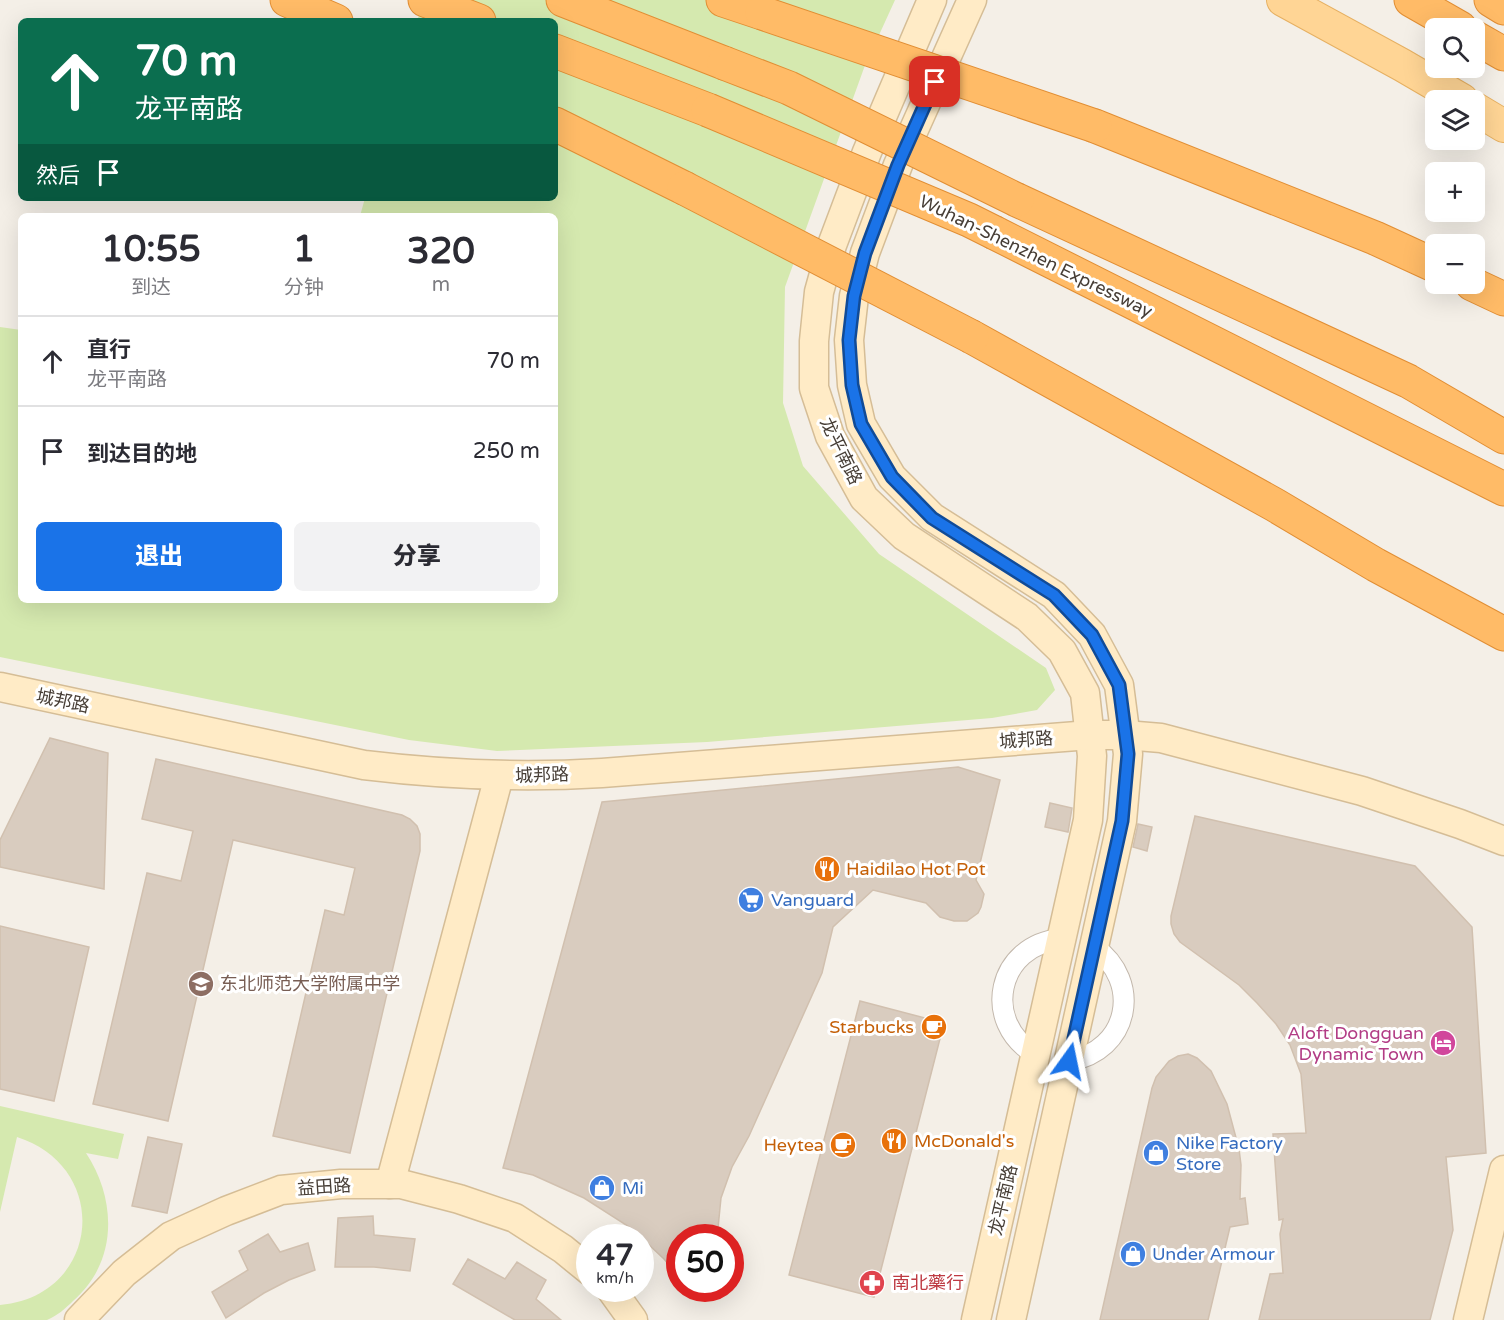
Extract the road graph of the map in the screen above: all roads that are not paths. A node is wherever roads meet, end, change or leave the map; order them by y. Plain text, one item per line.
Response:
1 (287, 0) edge
2 (425, 0) edge
3 (563, 0) edge
4 (723, 0) edge
5 (932, 0) edge
6 (972, 0) edge
7 (1283, 0) edge
8 (1411, 0) edge
9 (1491, 0) edge
10 (1504, 8) edge
11 (329, 18) edge
12 (471, 18) edge
13 (1442, 18) edge
14 (1485, 43) edge
15 (558, 52) edge
16 (1504, 54) edge
17 (1445, 90) edge
18 (1485, 115) edge
19 (558, 125) edge
20 (1504, 126) edge
21 (1425, 261) edge
22 (1485, 290) edge
23 (1504, 299) edge
24 (1504, 437) edge
25 (1504, 489) edge
26 (1504, 634) edge
27 (0, 687) edge
28 (1090, 735) junction
29 (1125, 735) junction
30 (499, 776) junction
31 (1504, 841) edge
32 (1061, 939) junction
33 (1094, 947) junction
34 (1035, 1054) junction
35 (1069, 1061) junction
36 (1504, 1170) edge
37 (390, 1184) junction
38 (576, 1260) edge
39 (620, 1302) edge
40 (80, 1320) edge
41 (633, 1320) edge
42 (976, 1320) edge
43 (1011, 1320) edge
44 (1468, 1320) edge

1 - 11 highway
2 - 12 highway
3 - 24 highway, bridge
4 - 21 highway, bridge
5 - 28 main road, 龙平南路
6 - 29 main road, 龙平南路
7 - 17 main road
8 - 13 highway
9 - 10 highway
14 - 16 highway
15 - 25 highway, Wuhan-Shenzhen Expressway, bridge
18 - 20 main road
19 - 26 highway, bridge
22 - 23 highway
27 - 30 main road, 城邦路
28 - 29 main road, 城邦路
28 - 30 main road, 城邦路
28 - 32 main road, 龙平南路
29 - 31 main road, 城邦路
29 - 33 main road, 龙平南路
30 - 37 main road
32 - 34 main road, 龙平南路
32 - 34 street
33 - 35 main road, 龙平南路
33 - 35 street
34 - 42 main road, 龙平南路
35 - 43 main road, 龙平南路
36 - 44 main road
37 - 38 main road, 益田路
37 - 40 main road, 益田路
39 - 41 main road

